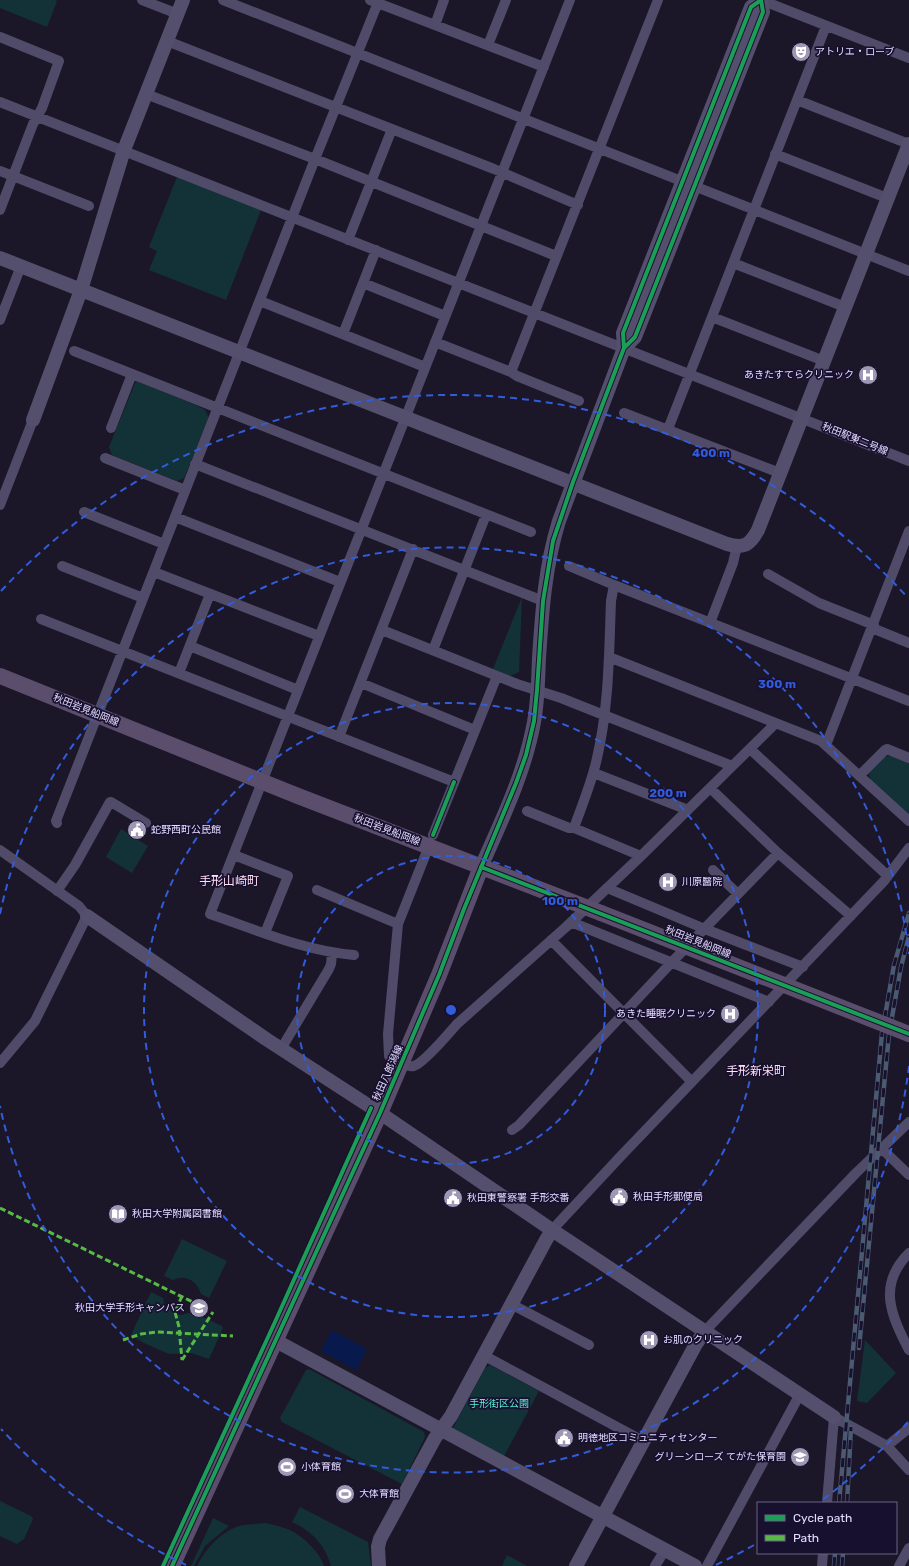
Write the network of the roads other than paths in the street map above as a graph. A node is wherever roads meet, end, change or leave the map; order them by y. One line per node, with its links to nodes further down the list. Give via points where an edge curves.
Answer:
1 (142, 0): 10 (street)
2 (183, 0): 10 (street)
3 (223, 0): 16 (street)
4 (444, 0): 11 (street)
5 (506, 0): 15 (street)
6 (570, 0): 18 (street)
7 (658, 0): 27 (street)
8 (761, 0): 12 (street)
9 (376, 1): 11 (street); 16 (street)
10 (178, 14): 14 (street)
11 (435, 25): 15 (street)
12 (826, 26): 17 (street); 20 (street)
13 (0, 37): 23 (street, via 59,61)
14 (167, 41): 19 (street); 22 (street)
15 (488, 45): 18 (street)
16 (357, 53): 22 (street); 24 (street)
17 (909, 58)
18 (544, 67): 24 (street)
19 (146, 94): 28 (street); 30 (street)
20 (797, 100): 26 (street); 29 (street)
21 (0, 102): 23 (street, 秋田駅東二号線)
22 (336, 107): 25 (street); 30 (street)
23 (38, 117): 28 (street, 秋田駅東二号線); 33 (street)
24 (524, 120): 27 (street); 32 (street)
25 (392, 129): 32 (street); 34 (street)
26 (909, 144): 36 (street)
27 (599, 149): 35 (street); 37 (street)
28 (124, 150): 41 (street, 秋田駅東二号線); 53 (street)
29 (775, 154): 36 (street); 40 (street)
30 (315, 159): 34 (street); 41 (street)
31 (0, 171): 33 (street)
32 (503, 173): 37 (street); 42 (street)
33 (13, 176): 38 (street); 39 (street)
34 (371, 181): 42 (street); 43 (street)
35 (688, 184): 35 (street, via 751,8 761,0 763,12); 40 (street); 62 (street, via 623,333)
36 (888, 198): 45 (street)
37 (578, 205): 46 (street)
38 (89, 206)
39 (0, 210)
40 (753, 210): 45 (street); 48 (street)
41 (292, 217): 43 (street, 秋田駅東二号線); 54 (street)
42 (482, 225): 46 (street); 52 (street)
43 (348, 240): 44 (street, 秋田駅東二号線)
44 (376, 250): 51 (street); 52 (street, 秋田駅東二号線)
45 (866, 254): 50 (street); 55 (street)
46 (556, 256): 56 (street)
47 (0, 258): 49 (street)
48 (733, 263): 55 (street); 58 (street)
49 (21, 266): 53 (street); 59 (street)
50 (909, 271)
51 (363, 283): 57 (street); 60 (street)
52 (458, 283): 56 (street, 秋田駅東二号線); 57 (street)
53 (81, 290): 64 (street); 75 (street)
54 (260, 301): 60 (street); 64 (street)
55 (845, 307): 65 (street)
56 (534, 313): 62 (street, 秋田駅東二号線); 67 (street)
57 (445, 316): 61 (street)
58 (712, 317): 65 (street); 69 (street)
59 (0, 320)
60 (343, 334): 66 (street)
61 (435, 342): 66 (street); 67 (street)
62 (624, 348): 69 (street, 秋田駅東二号線); 83 (street)
63 (74, 351): 68 (street)
64 (240, 352): 71 (street); 73 (street)
65 (824, 361): 74 (street)
66 (425, 367): 73 (street)
67 (511, 372): 70 (street)
68 (132, 374): 71 (street); 76 (street)
69 (689, 374): 74 (street, 秋田駅東二号線); 77 (street)
70 (579, 401)
71 (217, 409): 80 (street); 82 (street)
72 (624, 413): 77 (street)
73 (406, 417): 82 (street); 83 (street)
74 (802, 418): 79 (street, 秋田駅東二号線); 81 (street)
75 (33, 420): 85 (street)
76 (111, 428)
77 (668, 429): 81 (street)
78 (105, 458): 84 (street)
79 (909, 460)
80 (195, 464): 84 (street); 89 (street)
81 (780, 473): 93 (street, via 755,536 744,546)
82 (383, 474): 87 (street); 89 (street)
83 (573, 482): 93 (street); 104 (street, via 553,540)
84 (185, 490): 88 (street)
85 (0, 504)
86 (84, 512): 92 (street)
87 (486, 515): 91 (street); 97 (street)
88 (175, 517): 92 (street); 100 (street)
89 (361, 528): 94 (street); 100 (street)
90 (909, 531): 107 (street)
91 (531, 532)
92 (164, 544): 98 (street)
93 (737, 546): 106 (street)
94 (413, 549): 97 (street); 108 (street)
95 (62, 566): 103 (street)
96 (569, 566): 101 (street)
97 (464, 569): 104 (street); 112 (street)
98 (154, 572): 102 (street); 103 (street)
99 (768, 574): 107 (street, via 819,603)
100 (340, 582): 109 (street)
101 (614, 585): 106 (street); 114 (street)
102 (210, 594): 109 (street); 111 (street)
103 (143, 598): 113 (street)
104 (543, 601): 121 (street)
105 (42, 619): 113 (street)
106 (710, 623): 118 (street)
107 (873, 626): 110 (street); 118 (street)
108 (382, 630): 112 (street); 119 (street)
109 (319, 636): 120 (street)
110 (909, 643)
111 (190, 646): 115 (street); 120 (street)
112 (432, 650): 117 (street)
113 (122, 651): 115 (street); 123 (street)
114 (609, 657): 124 (street); 126 (street)
115 (179, 673): 125 (street)
116 (0, 676): 123 (main road, 秋田岩見船岡線)
117 (496, 676): 121 (street); 127 (street)
118 (852, 678): 122 (street); 129 (street)
119 (361, 683): 127 (street); 128 (street)
120 (298, 690): 125 (street)
121 (537, 690): 124 (street); 150 (street, via 534,721 526,755)
122 (909, 701)
123 (98, 715): 135 (main road, 秋田岩見船岡線); 142 (street)
124 (605, 715): 132 (street); 133 (street)
125 (288, 716): 128 (street); 135 (street)
126 (776, 723): 129 (street); 130 (street)
127 (475, 730): 136 (street)
128 (339, 737): 136 (street)
129 (826, 745): 134 (street)
130 (750, 749): 132 (street); 152 (street)
131 (909, 758): 134 (street, via 887,749)
132 (732, 766): 137 (street)
133 (594, 773): 138 (street); 143 (street)
134 (859, 776): 140 (street)
135 (263, 781): 144 (main road, 秋田岩見船岡線); 148 (street)
136 (454, 782): 144 (street)
137 (710, 788): 138 (street); 147 (street)
138 (688, 810): 149 (street)
139 (527, 811): 143 (street)
140 (909, 821)
141 (146, 823): 155 (street, via 110,802 75,865)
142 (57, 824)
143 (574, 828): 149 (street)
144 (431, 840): 150 (main road, 秋田岩見船岡線); 161 (street)
145 (909, 848): 152 (street)
146 (0, 850): 155 (street)
147 (778, 853): 156 (street); 159 (street)
148 (234, 854): 163 (street, via 288,876); 163 (street, via 210,914)
149 (641, 856): 153 (street)
150 (481, 867): 157 (main road, 秋田岩見船岡線); 174 (main road, 秋田八郎潟線)
151 (713, 870): 156 (street)
152 (888, 876): 159 (street)
153 (607, 888): 157 (street); 162 (street)
154 (316, 890): 161 (street)
155 (57, 891): 158 (street, via 79,906)
156 (738, 894): 162 (street)
157 (594, 910): 160 (street); 171 (main road, 秋田岩見船岡線, bridge)
158 (87, 916): 172 (street); 173 (street, via 35,1021)
159 (851, 916): 168 (street)
160 (571, 922): 164 (street); 167 (street)
161 (398, 924): 174 (street, via 388,1034 389,1056)
162 (705, 929): 167 (street); 168 (street)
163 (265, 933): 165 (street)
164 (551, 940): 170 (street); 174 (street, via 457,1024 419,1063)
165 (332, 954): 166 (street); 172 (street, via 329,969)
166 (354, 955)
167 (671, 963): 169 (street); 170 (street)
168 (803, 967): 169 (street)
169 (769, 1002): 175 (street)
170 (623, 1014): 175 (street); 178 (street)
171 (909, 1034)
172 (281, 1049): 176 (street)
173 (0, 1064)
174 (400, 1066): 176 (main road, 秋田八郎潟線)
175 (692, 1082): 181 (street)
176 (380, 1113): 181 (street); 185 (main road, 秋田八郎潟線)
177 (909, 1122): 179 (street)
178 (512, 1130)
179 (882, 1149): 180 (street); 184 (street, via 856,1173)
180 (909, 1175)
181 (552, 1230): 183 (street); 184 (street)
182 (909, 1253): 187 (street, via 890,1284 889,1296 893,1316)
183 (511, 1304): 186 (street); 188 (street)
184 (706, 1331): 189 (street); 193 (street, via 696,1344)
185 (276, 1341): 192 (street); 201 (main road, 秋田八郎潟線)
186 (589, 1345)
187 (909, 1350)
188 (483, 1356): 192 (street); 193 (street)
189 (800, 1394): 190 (street); 206 (street)
190 (834, 1417): 194 (street); 196 (street)
191 (909, 1428): 194 (street)
192 (441, 1431): 197 (street); 202 (street, via 380,1539)
193 (643, 1441): 197 (street)
194 (887, 1446): 195 (street)
195 (909, 1470)
196 (827, 1502)
197 (603, 1516): 199 (street); 203 (street)
198 (909, 1548): 208 (street)
199 (664, 1550): 204 (street); 205 (street)
200 (823, 1554): 207 (street)
201 (172, 1566)
202 (380, 1566)
203 (576, 1566)
204 (655, 1566)
205 (695, 1566)
206 (707, 1566)
207 (822, 1566)
208 (899, 1566)

